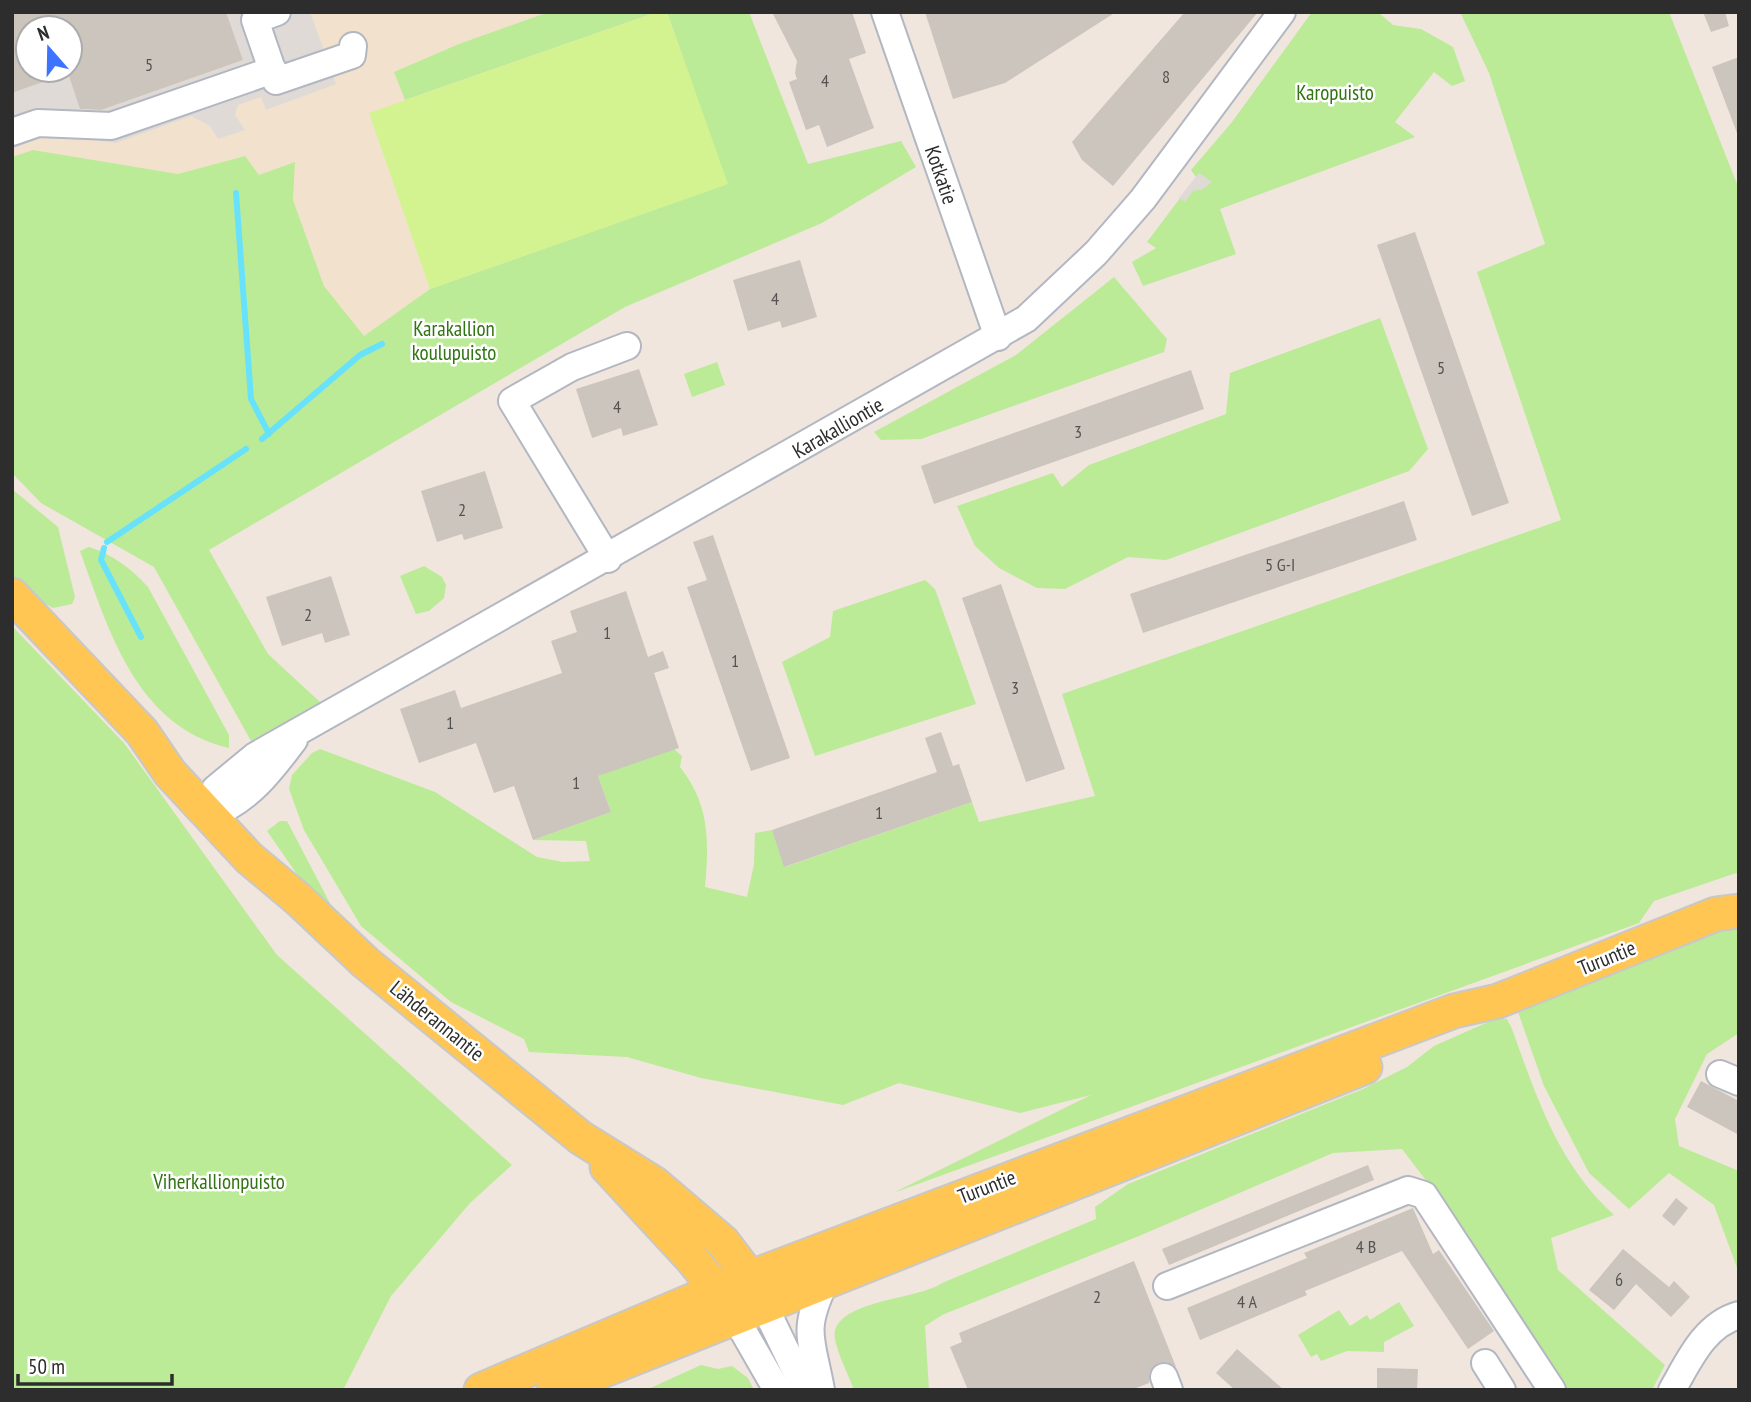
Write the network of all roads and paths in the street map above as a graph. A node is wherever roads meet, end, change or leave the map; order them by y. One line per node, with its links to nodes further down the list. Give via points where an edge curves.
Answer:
1 (277, 12): 5 (street, via 255,20)
2 (1282, 12): 7 (street, Karakalliontie, via 1179,155 1111,237 1026,319)
3 (886, 13): 7 (street, Kotkatie)
4 (353, 46): 5 (street, via 352,55 276,81)
5 (273, 70): 6 (street, via 111,126 38,123)
6 (12, 132)
7 (998, 337): 9 (street, Karakalliontie)
8 (627, 346): 9 (street, via 572,368 512,401)
9 (608, 559): 11 (street, Karakalliontie, via 255,756)
10 (12, 595): 11 (main road, Lähderannantie, via 142,732 179,754)
11 (219, 803): 16 (main road, Lähderannantie, via 266,845 298,899 366,963 581,1138 655,1185)
12 (1731, 908): 13 (main road, Turuntie)
13 (1498, 1001): 14 (main road, Turuntie, via 1461,1028); 16 (main road, Turuntie, via 1454,1011 1149,1125)
14 (825, 1282): 16 (main road, Turuntie); 23 (street, via 812,1309 809,1342)
15 (1167, 1286): 25 (street, via 1396,1194 1417,1190)
16 (740, 1288): 19 (main road, Turuntie); 20 (main road, Turuntie); 21 (street); 22 (street)
17 (1739, 1315): 26 (street, via 1709,1331)
18 (1485, 1363): 24 (street)
19 (481, 1390)
20 (554, 1390)
21 (777, 1390)
22 (805, 1390)
23 (821, 1390)
24 (1502, 1390)
25 (1552, 1390)
26 (1672, 1390)

